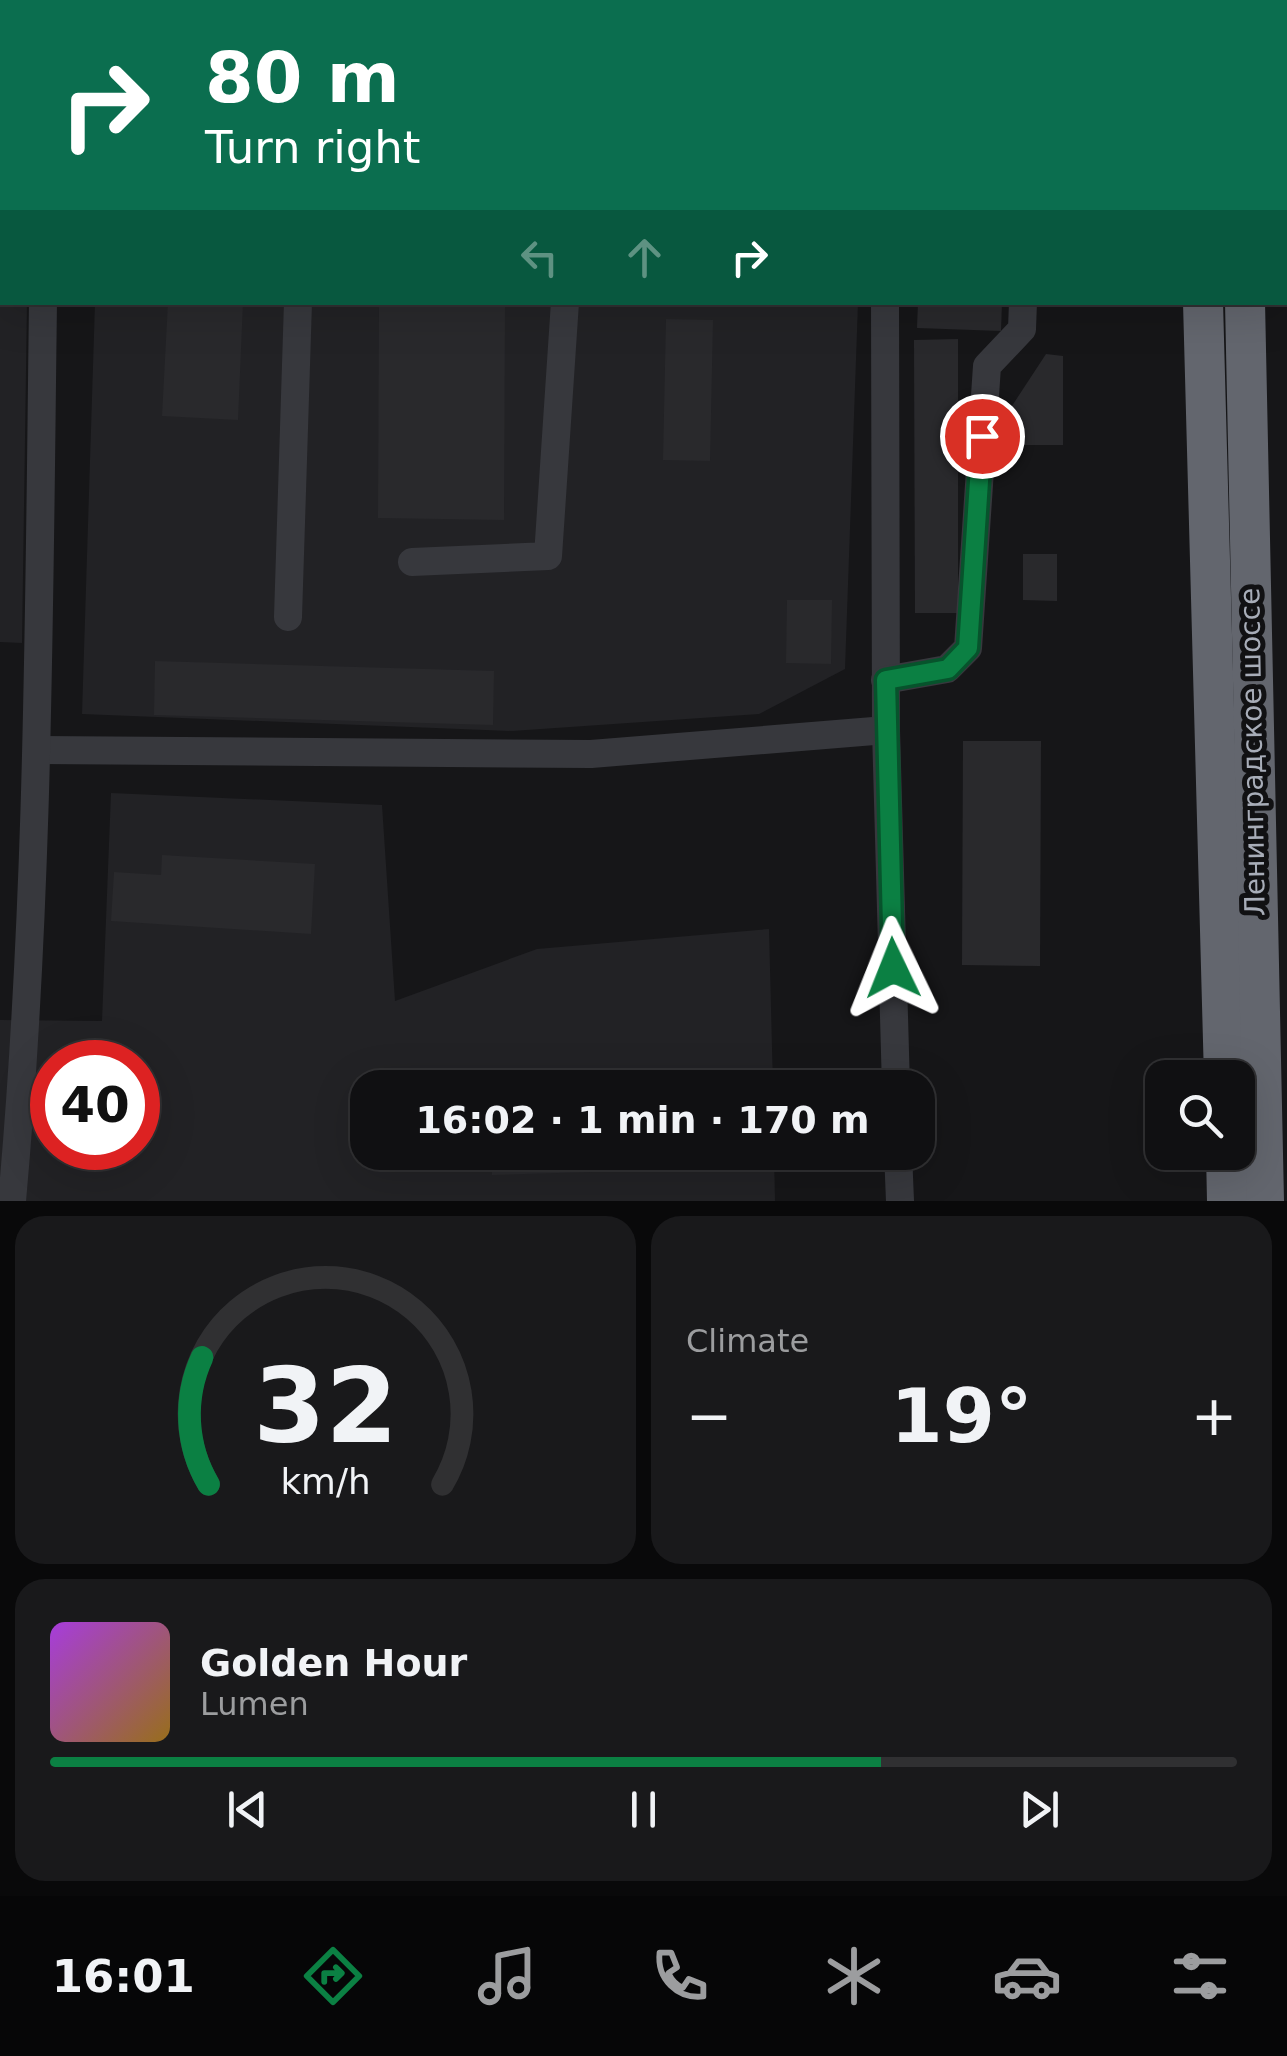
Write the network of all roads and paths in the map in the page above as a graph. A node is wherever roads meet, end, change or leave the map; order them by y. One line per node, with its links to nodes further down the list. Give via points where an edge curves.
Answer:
1 (42, 305): 12 (street)
2 (298, 305): 9 (street)
3 (565, 305): 8 (street, via 548,556)
4 (885, 305): 10 (street)
5 (1023, 305): 10 (street, via 1022,329 987,366 968,648 948,669)
6 (1202, 305): 13 (highway, Ленинградское шоссе)
7 (1245, 305): 20 (highway, Ленинградское шоссе)
8 (412, 562)
9 (288, 617)
10 (886, 680): 11 (street)
11 (886, 730): 12 (street, via 591,754); 14 (street)
12 (38, 750): 17 (street, via 28,1020)
13 (1223, 1060)
14 (895, 1070)
15 (899, 1170): 18 (street)
16 (1226, 1170): 19 (highway)
17 (12, 1201)
18 (900, 1201)
19 (1227, 1201)
20 (1264, 1201)

